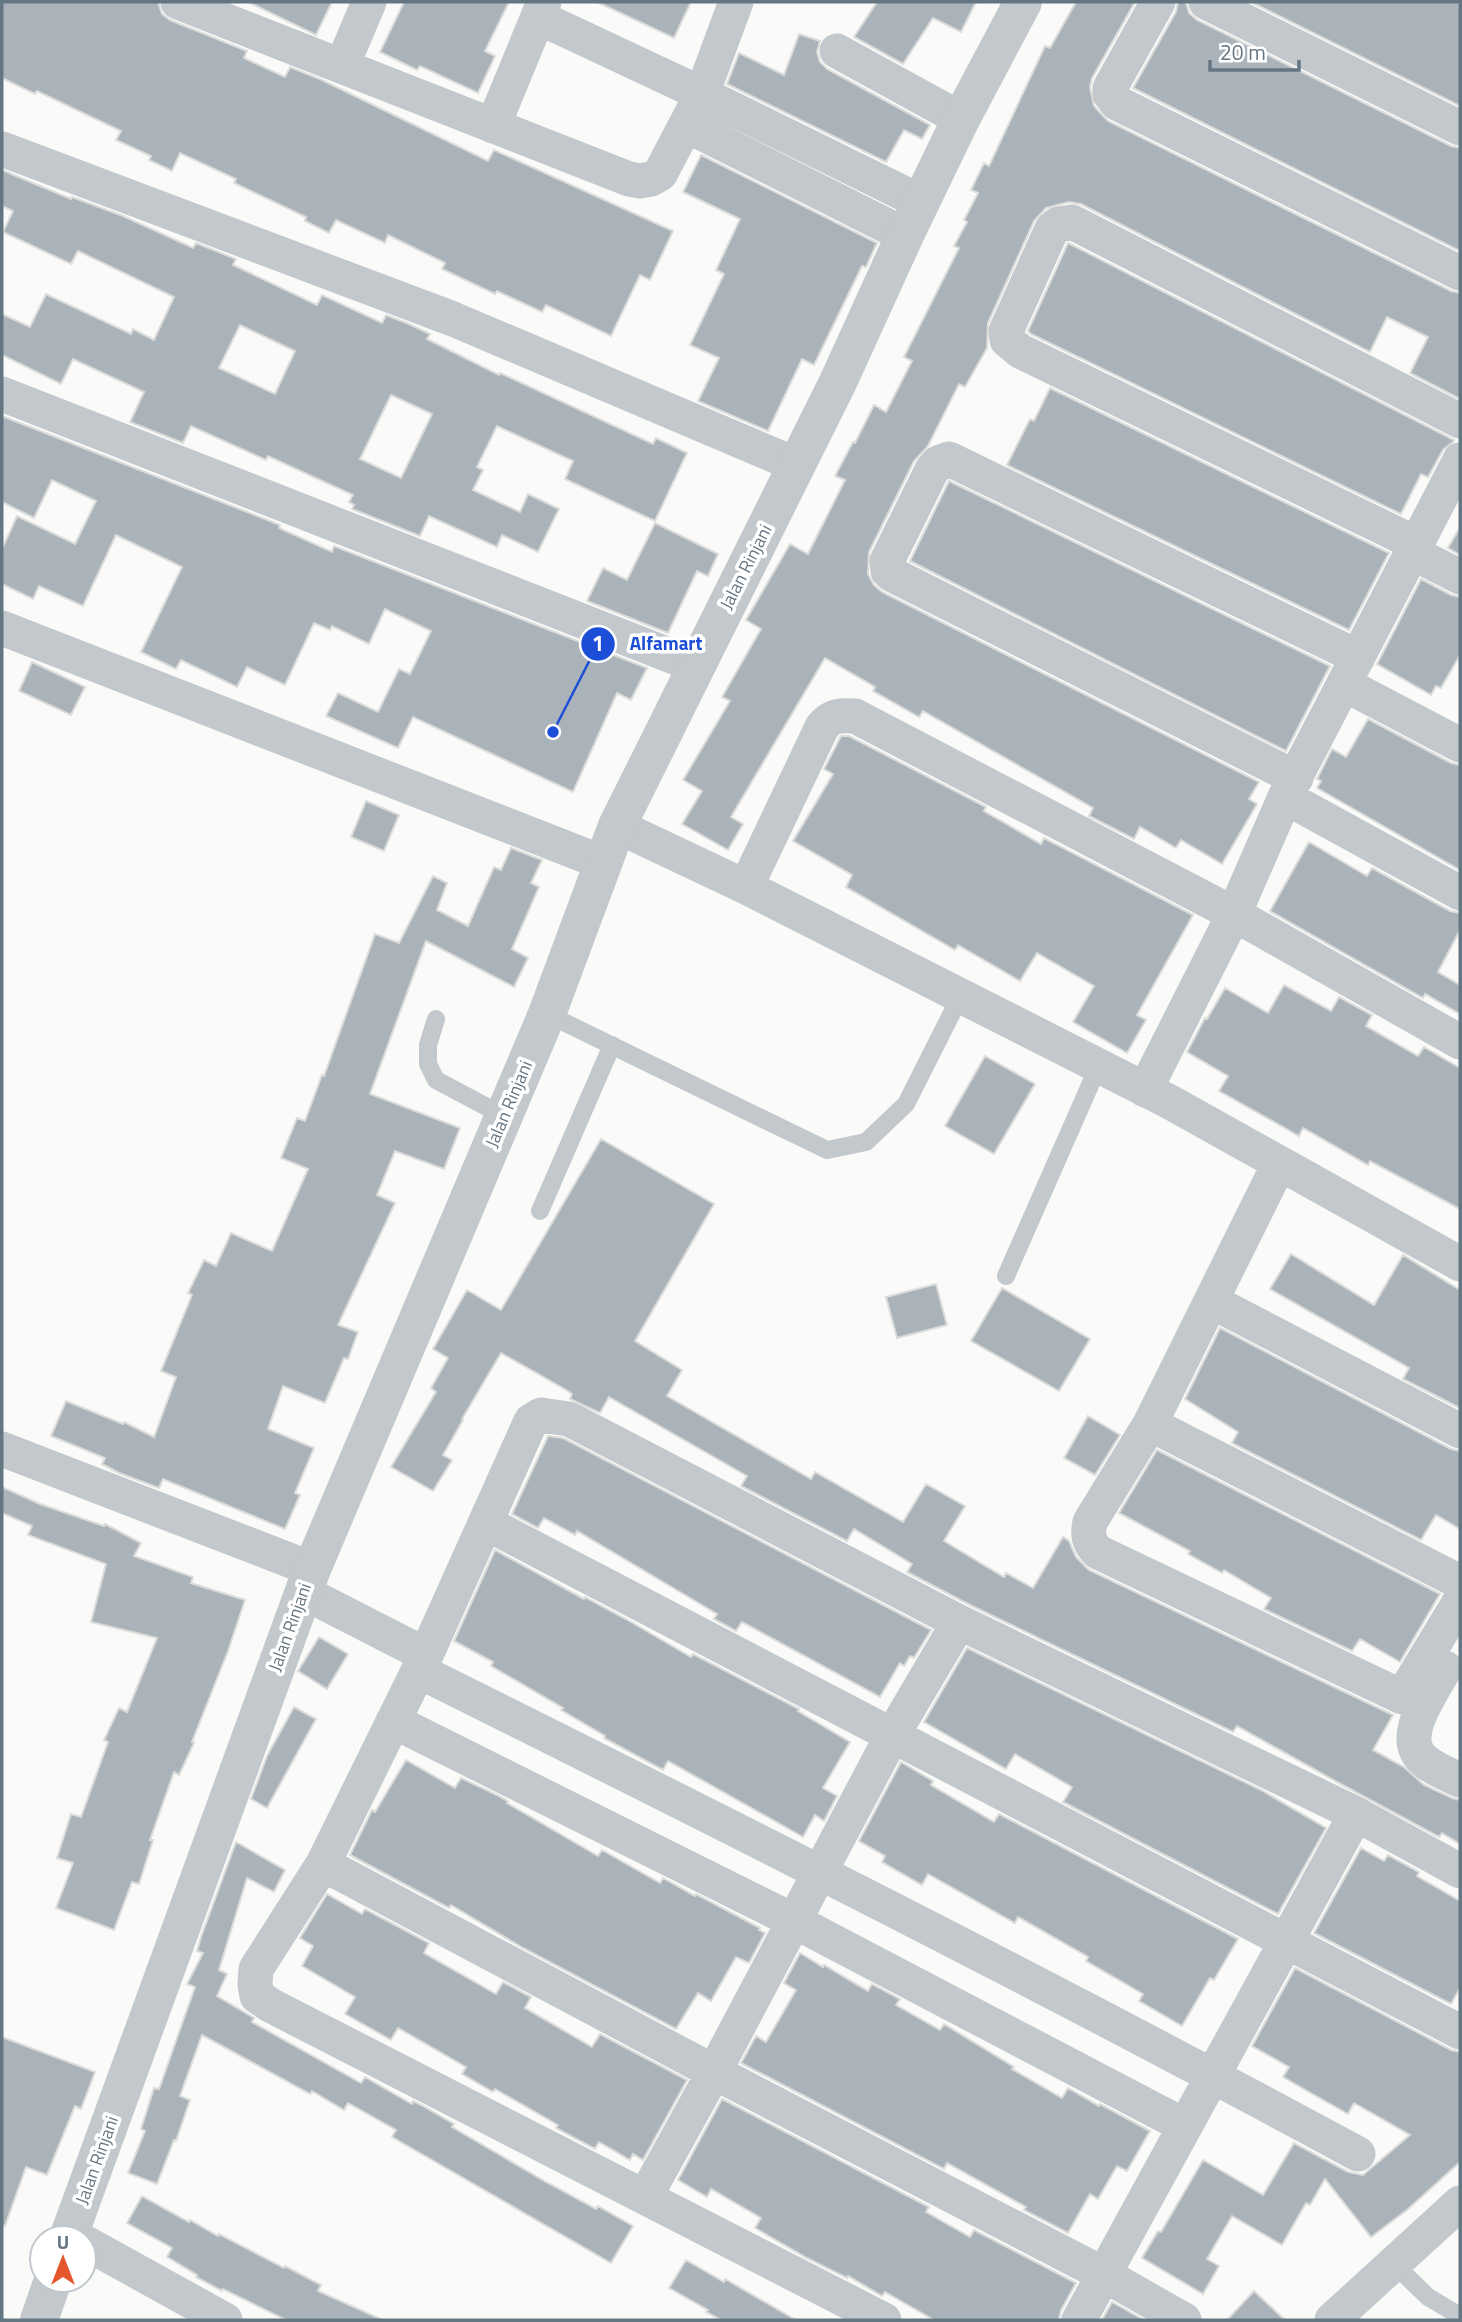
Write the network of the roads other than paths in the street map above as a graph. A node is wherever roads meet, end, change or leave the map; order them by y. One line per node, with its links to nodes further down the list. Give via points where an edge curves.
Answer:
1 (369, 2): 9 (street)
2 (736, 2): 10 (street)
3 (1023, 2): 11 (street, Jalan Rinjani)
4 (1158, 2): 17 (street, via 1110,88 1117,103)
5 (1206, 2): 14 (street)
6 (191, 4): 9 (street)
7 (541, 9): 10 (street); 13 (street)
8 (837, 51): 11 (street)
9 (342, 66): 13 (street)
10 (702, 94): 12 (street); 16 (street)
11 (961, 119): 16 (street, Jalan Rinjani)
12 (686, 125): 13 (street, via 660,174 640,181); 16 (street)
13 (493, 126)
14 (1460, 128)
15 (2, 149): 21 (street, via 453,319)
16 (913, 218): 21 (street, Jalan Rinjani)
17 (1460, 273)
18 (2, 394): 25 (street)
19 (1460, 421): 22 (street, via 1072,222 1052,229 1006,331 1007,340 1020,351)
20 (1460, 460): 22 (street)
21 (797, 465): 25 (street, Jalan Rinjani)
22 (1415, 549): 23 (street); 26 (street)
23 (1460, 577)
24 (2, 628): 30 (street)
25 (697, 666): 29 (street, Jalan Rinjani)
26 (1351, 670): 27 (street); 28 (street); 28 (street, via 949,459 932,470 887,561 891,574)
27 (1460, 745)
28 (1290, 787): 32 (street); 33 (street)
29 (617, 826): 30 (street, Jalan Rinjani); 31 (street)
30 (604, 863): 35 (street, Jalan Rinjani)
31 (746, 887): 33 (street, via 822,727 839,715 855,716); 34 (street)
32 (1460, 893)
33 (1234, 914): 37 (street); 40 (street)
34 (960, 997): 38 (lane, via 906,1104 866,1142 827,1150); 39 (street)
35 (547, 1014): 38 (lane); 41 (street, Jalan Rinjani)
36 (436, 1018): 41 (lane, via 428,1064 436,1080)
37 (1460, 1042)
38 (612, 1045): 43 (lane)
39 (1098, 1067): 40 (street); 45 (lane)
40 (1145, 1090): 42 (street)
41 (504, 1116): 51 (street, Jalan Rinjani)
42 (1279, 1164): 44 (street); 46 (street)
43 (540, 1211)
44 (1460, 1264)
45 (1006, 1276)
46 (1211, 1301): 47 (street); 48 (street)
47 (1150, 1424): 52 (street); 53 (street, via 1090,1522 1088,1537 1098,1552 1402,1698)
48 (1460, 1431)
49 (2, 1449): 51 (street)
50 (486, 1523): 54 (street, via 531,1421 541,1415 569,1419); 56 (street); 58 (street)
51 (307, 1581): 56 (street); 73 (street, Jalan Rinjani)
52 (1460, 1582)
53 (1460, 1601)
54 (960, 1622): 58 (street); 60 (street)
55 (1460, 1641): 59 (street, via 1415,1725 1413,1745 1424,1761)
56 (423, 1663): 57 (street); 62 (street)
57 (393, 1721): 61 (street); 64 (street)
58 (893, 1734): 62 (street); 65 (street)
59 (1460, 1780)
60 (1356, 1814): 63 (street); 65 (street)
61 (323, 1864): 67 (street); 71 (street, via 256,1969 257,1996)
62 (820, 1871): 64 (street); 68 (street)
63 (1460, 1871)
64 (794, 1922): 67 (street); 69 (street)
65 (1286, 1941): 66 (street); 68 (street)
66 (1460, 2032)
67 (714, 2072): 71 (street); 76 (street)
68 (1213, 2075): 69 (street); 70 (street)
69 (1185, 2126): 76 (street)
70 (1358, 2154)
71 (645, 2197): 81 (street)
72 (1460, 2203): 75 (street)
73 (80, 2224)
74 (98, 2251): 80 (street)
75 (1394, 2264): 78 (lane, via 1428,2297); 84 (street)
76 (1103, 2274): 82 (street); 83 (street)
77 (48, 2294): 79 (street)
78 (1460, 2316)
79 (38, 2320)
80 (225, 2320)
81 (884, 2320)
82 (1079, 2320)
83 (1184, 2320)
84 (1332, 2320)

